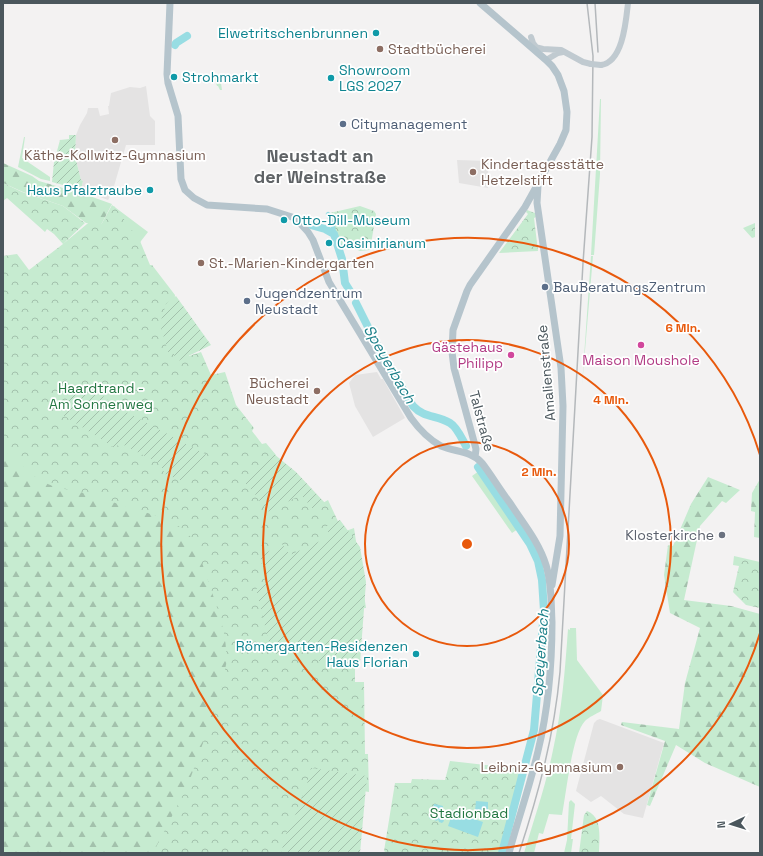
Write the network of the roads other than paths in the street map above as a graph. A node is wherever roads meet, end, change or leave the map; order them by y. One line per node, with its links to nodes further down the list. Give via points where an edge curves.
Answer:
1 (170, 3): 16 (main road, via 168,83 177,110 182,184 188,194 207,205 267,209 297,220 313,240 329,282 411,418 425,435 441,446)
2 (480, 3): 5 (main road, Talstraße)
3 (628, 3): 8 (street, bridge, via 624,32 617,53 609,62 601,65 591,64)
4 (531, 37): 6 (street)
5 (530, 46): 6 (street); 9 (main road, Talstraße)
6 (537, 48): 7 (street)
7 (550, 50): 8 (street); 9 (street)
8 (567, 52): 9 (street, via 558,53)
9 (546, 60): 10 (main road, Talstraße, via 561,79 567,117 565,135)
10 (539, 184): 11 (main road, Talstraße); 12 (main road, Amalienstraße)
11 (530, 198): 12 (main road); 13 (main road, Talstraße)
12 (537, 203): 14 (main road, Amalienstraße)
13 (525, 207): 14 (main road, via 533,206); 15 (main road, Talstraße, via 470,285 454,330 454,368)
14 (538, 211): 18 (main road, Amalienstraße, via 562,381 562,515)
15 (474, 440): 16 (main road, via 473,448); 17 (main road, Talstraße, via 477,451)
16 (468, 453): 17 (main road)
17 (475, 457): 19 (main road, Talstraße, via 525,525)
18 (557, 560): 19 (main road); 20 (main road, Amalienstraße)
19 (546, 566): 20 (main road, Talstraße)
20 (551, 593): 21 (main road, Talstraße, via 552,634 543,724 538,752)
21 (509, 853)

